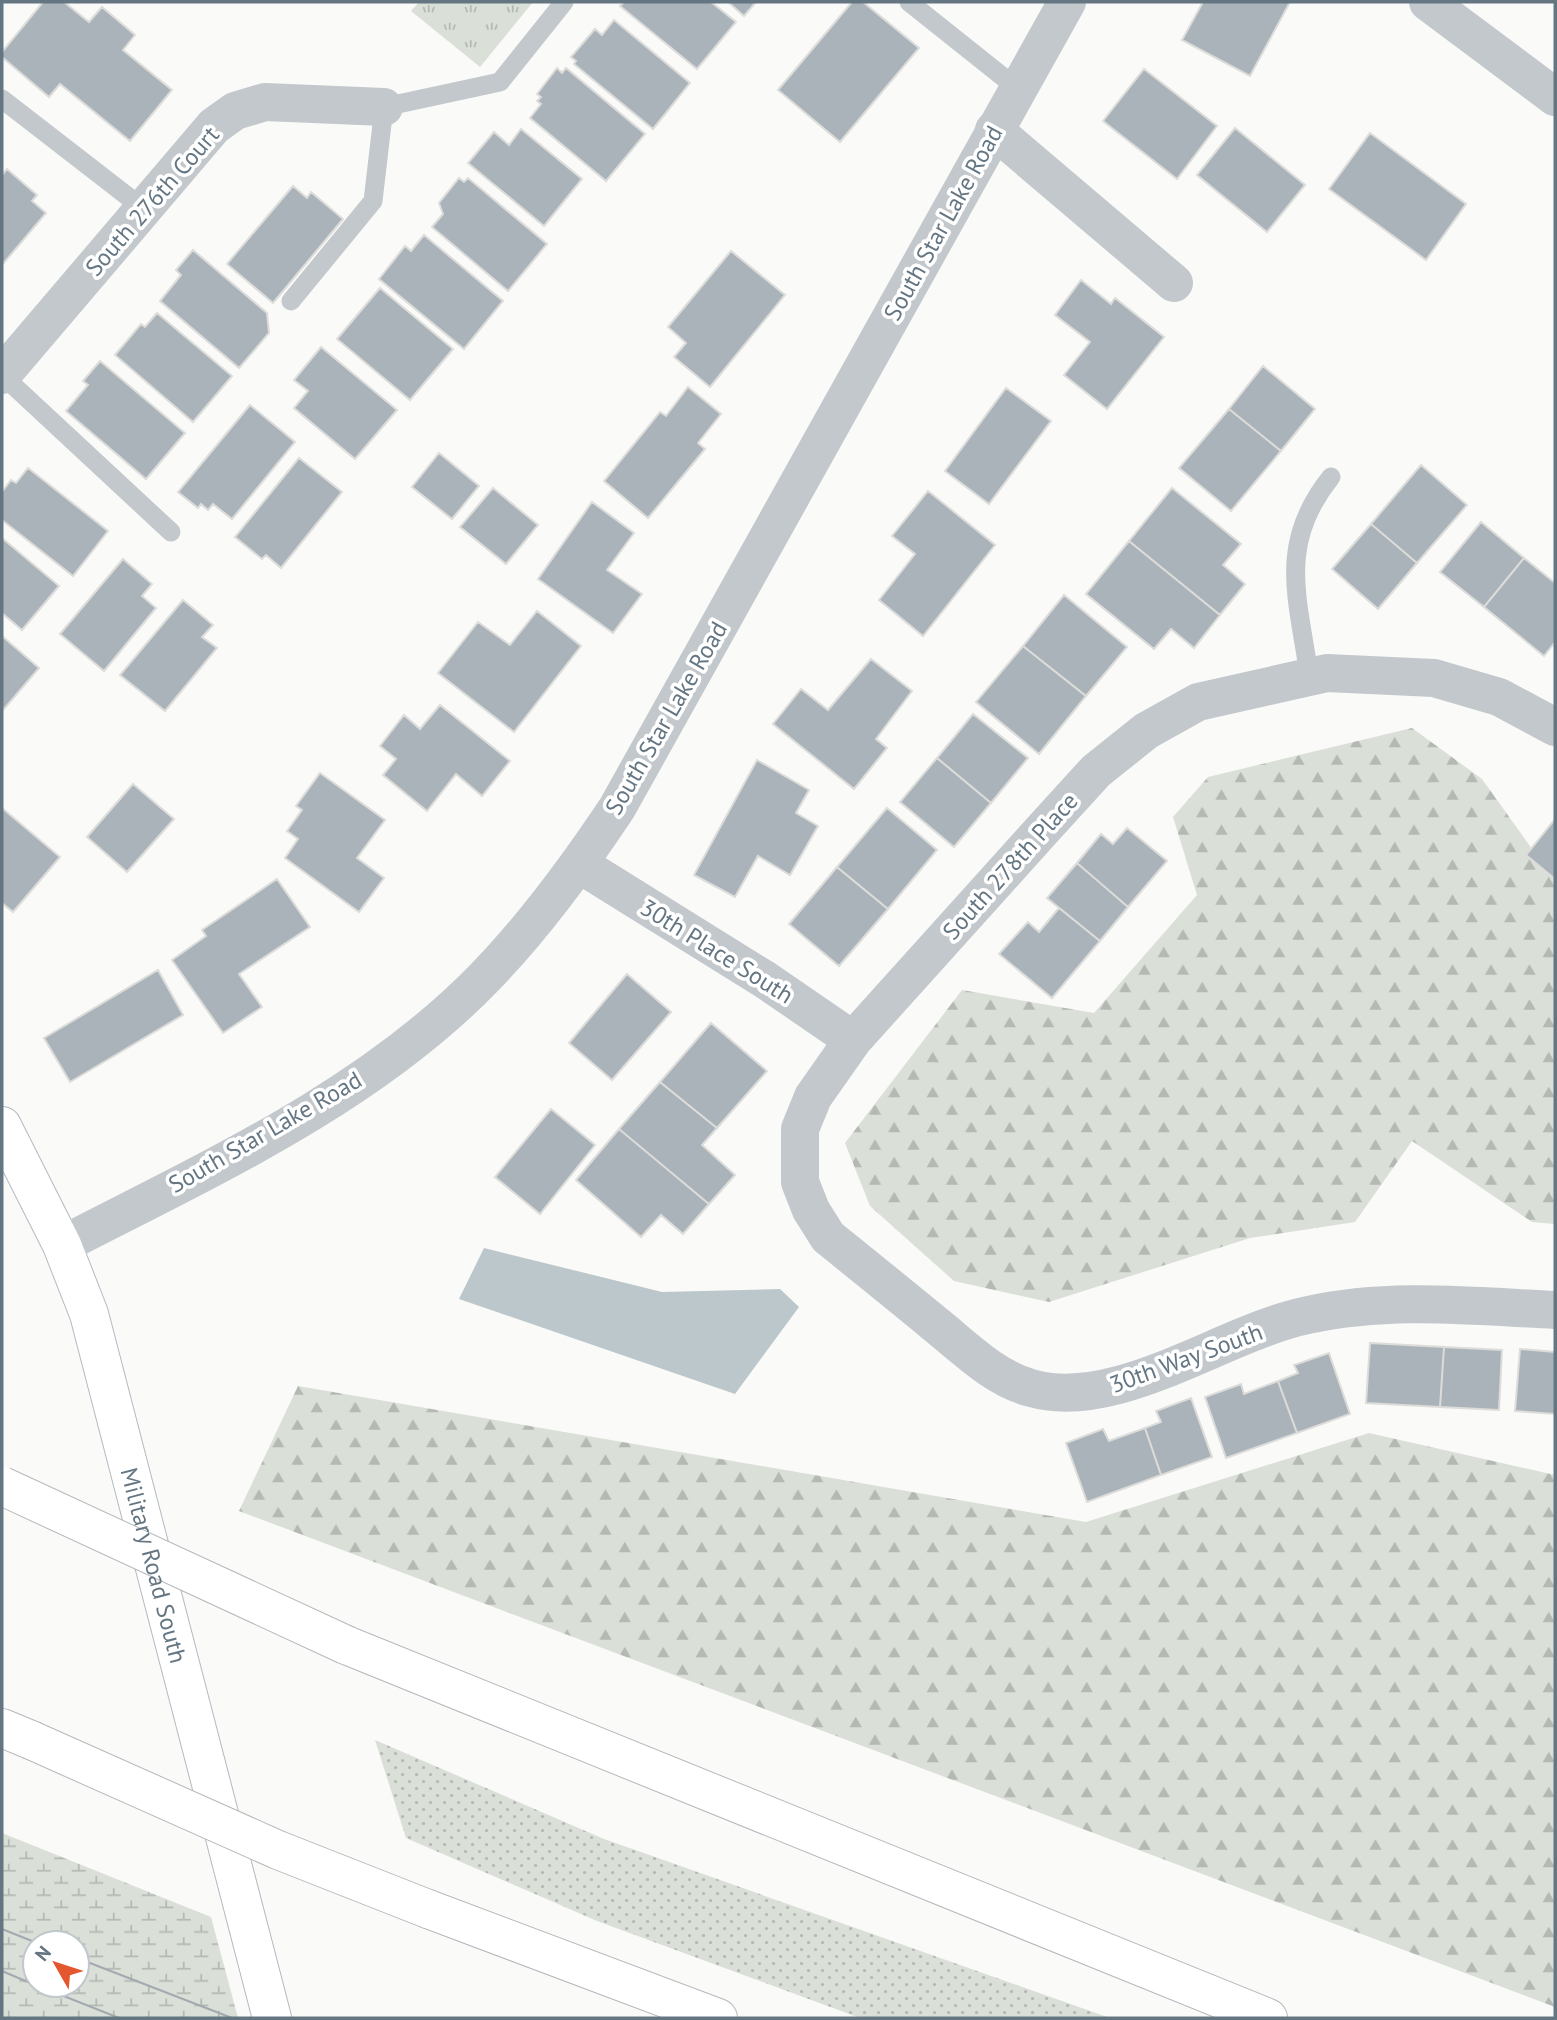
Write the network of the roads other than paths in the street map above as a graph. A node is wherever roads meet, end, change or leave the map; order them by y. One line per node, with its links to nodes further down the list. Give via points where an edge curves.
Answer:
1 (564, 2): 8 (lane, via 500,82)
2 (909, 2): 5 (lane)
3 (1067, 2): 5 (street, South Star Lake Road)
4 (1428, 2): 6 (street)
5 (1017, 88): 9 (street, South Star Lake Road)
6 (1555, 97)
7 (2, 99): 10 (lane)
8 (384, 107): 10 (street, South 276th Court, via 265,102 235,111 214,126); 12 (lane, via 373,201)
9 (994, 131): 11 (street); 18 (street, South Star Lake Road, via 617,808)
10 (144, 209): 13 (street, South 276th Court)
11 (1174, 283)
12 (291, 302)
13 (2, 375): 15 (lane)
14 (1331, 477): 16 (lane, via 1305,514 1295,560)
15 (171, 531)
16 (1310, 675): 17 (street, South 278th Place, via 1434,678 1499,697); 19 (street, South 278th Place, via 1198,702 1146,731 1106,763)
17 (1555, 727)
18 (579, 864): 19 (street, 30th Place South); 22 (street, South Star Lake Road, via 481,980 425,1031 342,1091 266,1137)
19 (853, 1040): 21 (street, South 278th Place, via 813,1097 800,1129)
20 (2, 1126): 22 (main road, Military Road South)
21 (799, 1157): 23 (street, 30th Way South, via 800,1182 828,1237 994,1372 1030,1388 1063,1394 1105,1389 1305,1315 1362,1306 1440,1304)
22 (62, 1245): 26 (main road, Military Road South, via 89,1314)
23 (1555, 1310)
24 (2, 1486): 28 (main road, bridge, via 346,1645)
25 (16, 1734): 27 (main road, bridge, via 278,1850)
26 (272, 2018)
27 (718, 2018)
28 (1268, 2018)

